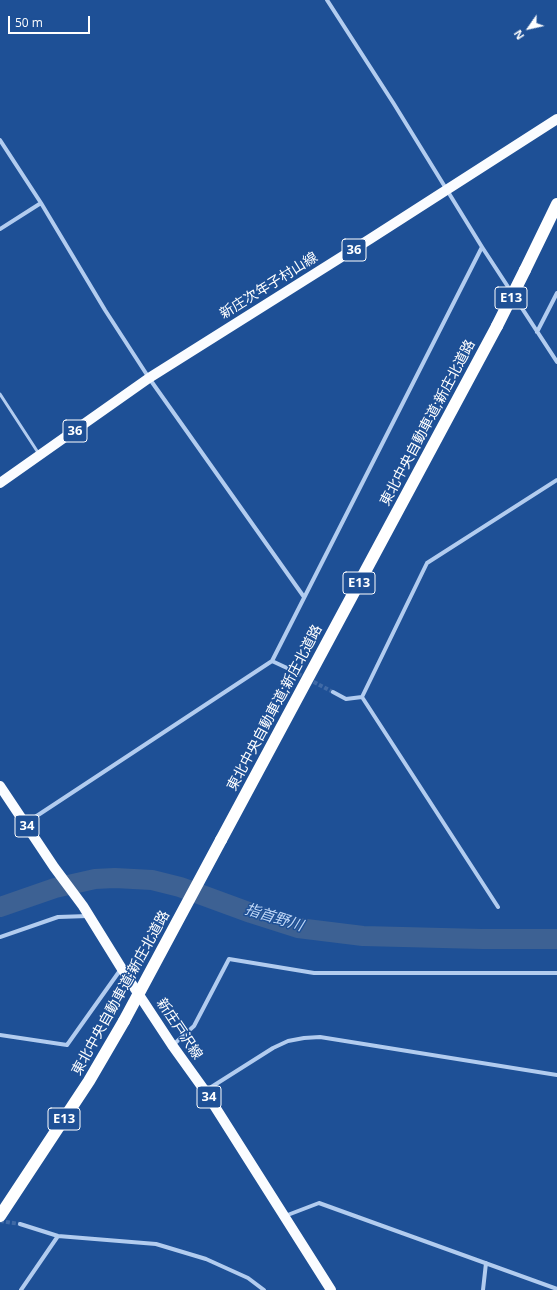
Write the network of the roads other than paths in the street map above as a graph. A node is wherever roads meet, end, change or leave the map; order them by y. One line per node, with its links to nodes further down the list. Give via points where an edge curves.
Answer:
1 (327, 0): 4 (street)
2 (557, 120): 4 (main road, 新庄次年子村山線 / 36)
3 (0, 140): 5 (street)
4 (446, 190): 8 (street); 12 (main road, 新庄次年子村山線 / 36)
5 (41, 203): 7 (street); 12 (street)
6 (557, 204): 33 (highway, 東北中央自動車道;新庄北道路 / E13, bridge, via 497,326 124,1021 89,1081)
7 (0, 229)
8 (482, 247): 10 (street); 17 (street)
9 (557, 293): 10 (street)
10 (537, 332): 11 (street)
11 (557, 362)
12 (149, 378): 14 (main road, 新庄次年子村山線 / 36); 17 (street)
13 (0, 394): 14 (lane)
14 (40, 455): 16 (main road, 新庄次年子村山線 / 36)
15 (557, 480): 21 (street, via 427,564)
16 (0, 483)
17 (304, 597): 18 (street)
18 (272, 660): 19 (street); 23 (street)
19 (287, 668)
20 (333, 692): 21 (street, via 346,699)
21 (362, 697): 24 (street)
22 (2, 792): 23 (main road, 新庄戸沢線 / 34)
23 (25, 824): 25 (main road, 新庄戸沢線 / 34)
24 (498, 907)
25 (88, 916): 26 (street, via 58,918); 27 (main road, 新庄戸沢線 / 34)
26 (0, 937)
27 (122, 969): 29 (street, via 67,1045); 30 (main road, 新庄戸沢線 / 34)
28 (557, 973): 30 (street, via 314,974 228,959 194,1026)
29 (0, 1035)
30 (172, 1045): 32 (main road, 新庄戸沢線 / 34)
31 (557, 1075): 32 (street, via 320,1037 288,1041 273,1048)
32 (205, 1091): 34 (main road, 新庄戸沢線 / 34)
33 (0, 1216)
34 (284, 1216): 37 (street, via 319,1203); 41 (main road, 新庄戸沢線 / 34)
35 (20, 1224): 36 (street)
36 (58, 1236): 39 (street); 40 (street, via 156,1244 206,1259 248,1278)
37 (486, 1263): 38 (street); 42 (street)
38 (557, 1289)
39 (21, 1290)
40 (264, 1290)
41 (330, 1290)
42 (483, 1290)

